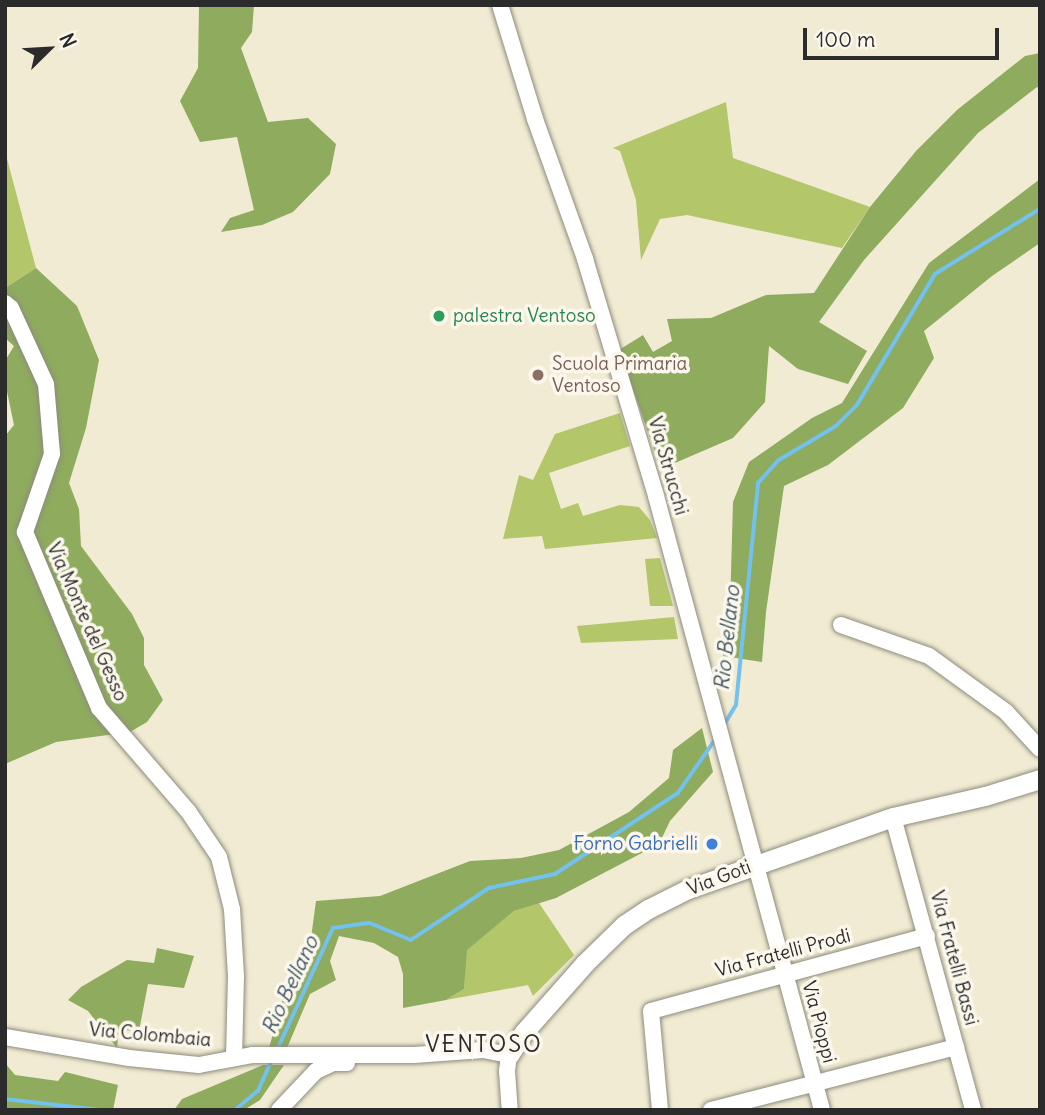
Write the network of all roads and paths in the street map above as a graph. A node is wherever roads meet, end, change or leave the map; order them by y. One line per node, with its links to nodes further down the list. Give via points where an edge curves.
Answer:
1 (500, 5): 7 (street, Via Strucchi, via 531,110 593,283)
2 (5, 303): 14 (street, Via Monte del Gesso, via 46,384 52,454 25,532 99,708 188,811 219,857 232,909)
3 (841, 625): 4 (street, via 929,656 1006,712)
4 (1040, 750)
5 (1040, 779): 6 (street, Via Goti)
6 (893, 817): 7 (street, Via Goti); 8 (street, Via Fratelli Bassi)
7 (755, 864): 9 (street, Via Pioppi); 13 (street, Via Goti, via 688,889 630,920 585,963)
8 (927, 936): 9 (street, Via Fratelli Prodi); 11 (street, Via Fratelli Bassi)
9 (785, 974): 15 (street, Via Pioppi); 18 (street, Via Fratelli Prodi, via 650,1011)
10 (5, 1037): 14 (street, Via Colombaia, via 199,1065)
11 (956, 1047): 15 (street); 21 (street, Via Fratelli Bassi)
12 (375, 1054): 13 (street, Via Colombaia, via 483,1050); 14 (street, Via Colombaia); 16 (street, Via Colombaia, via 316,1071)
13 (509, 1055): 17 (street)
14 (234, 1057)
15 (814, 1083): 19 (street); 20 (street, Via Pioppi)
16 (279, 1110)
17 (510, 1110)
18 (660, 1110)
19 (710, 1110)
20 (822, 1110)
21 (973, 1110)

